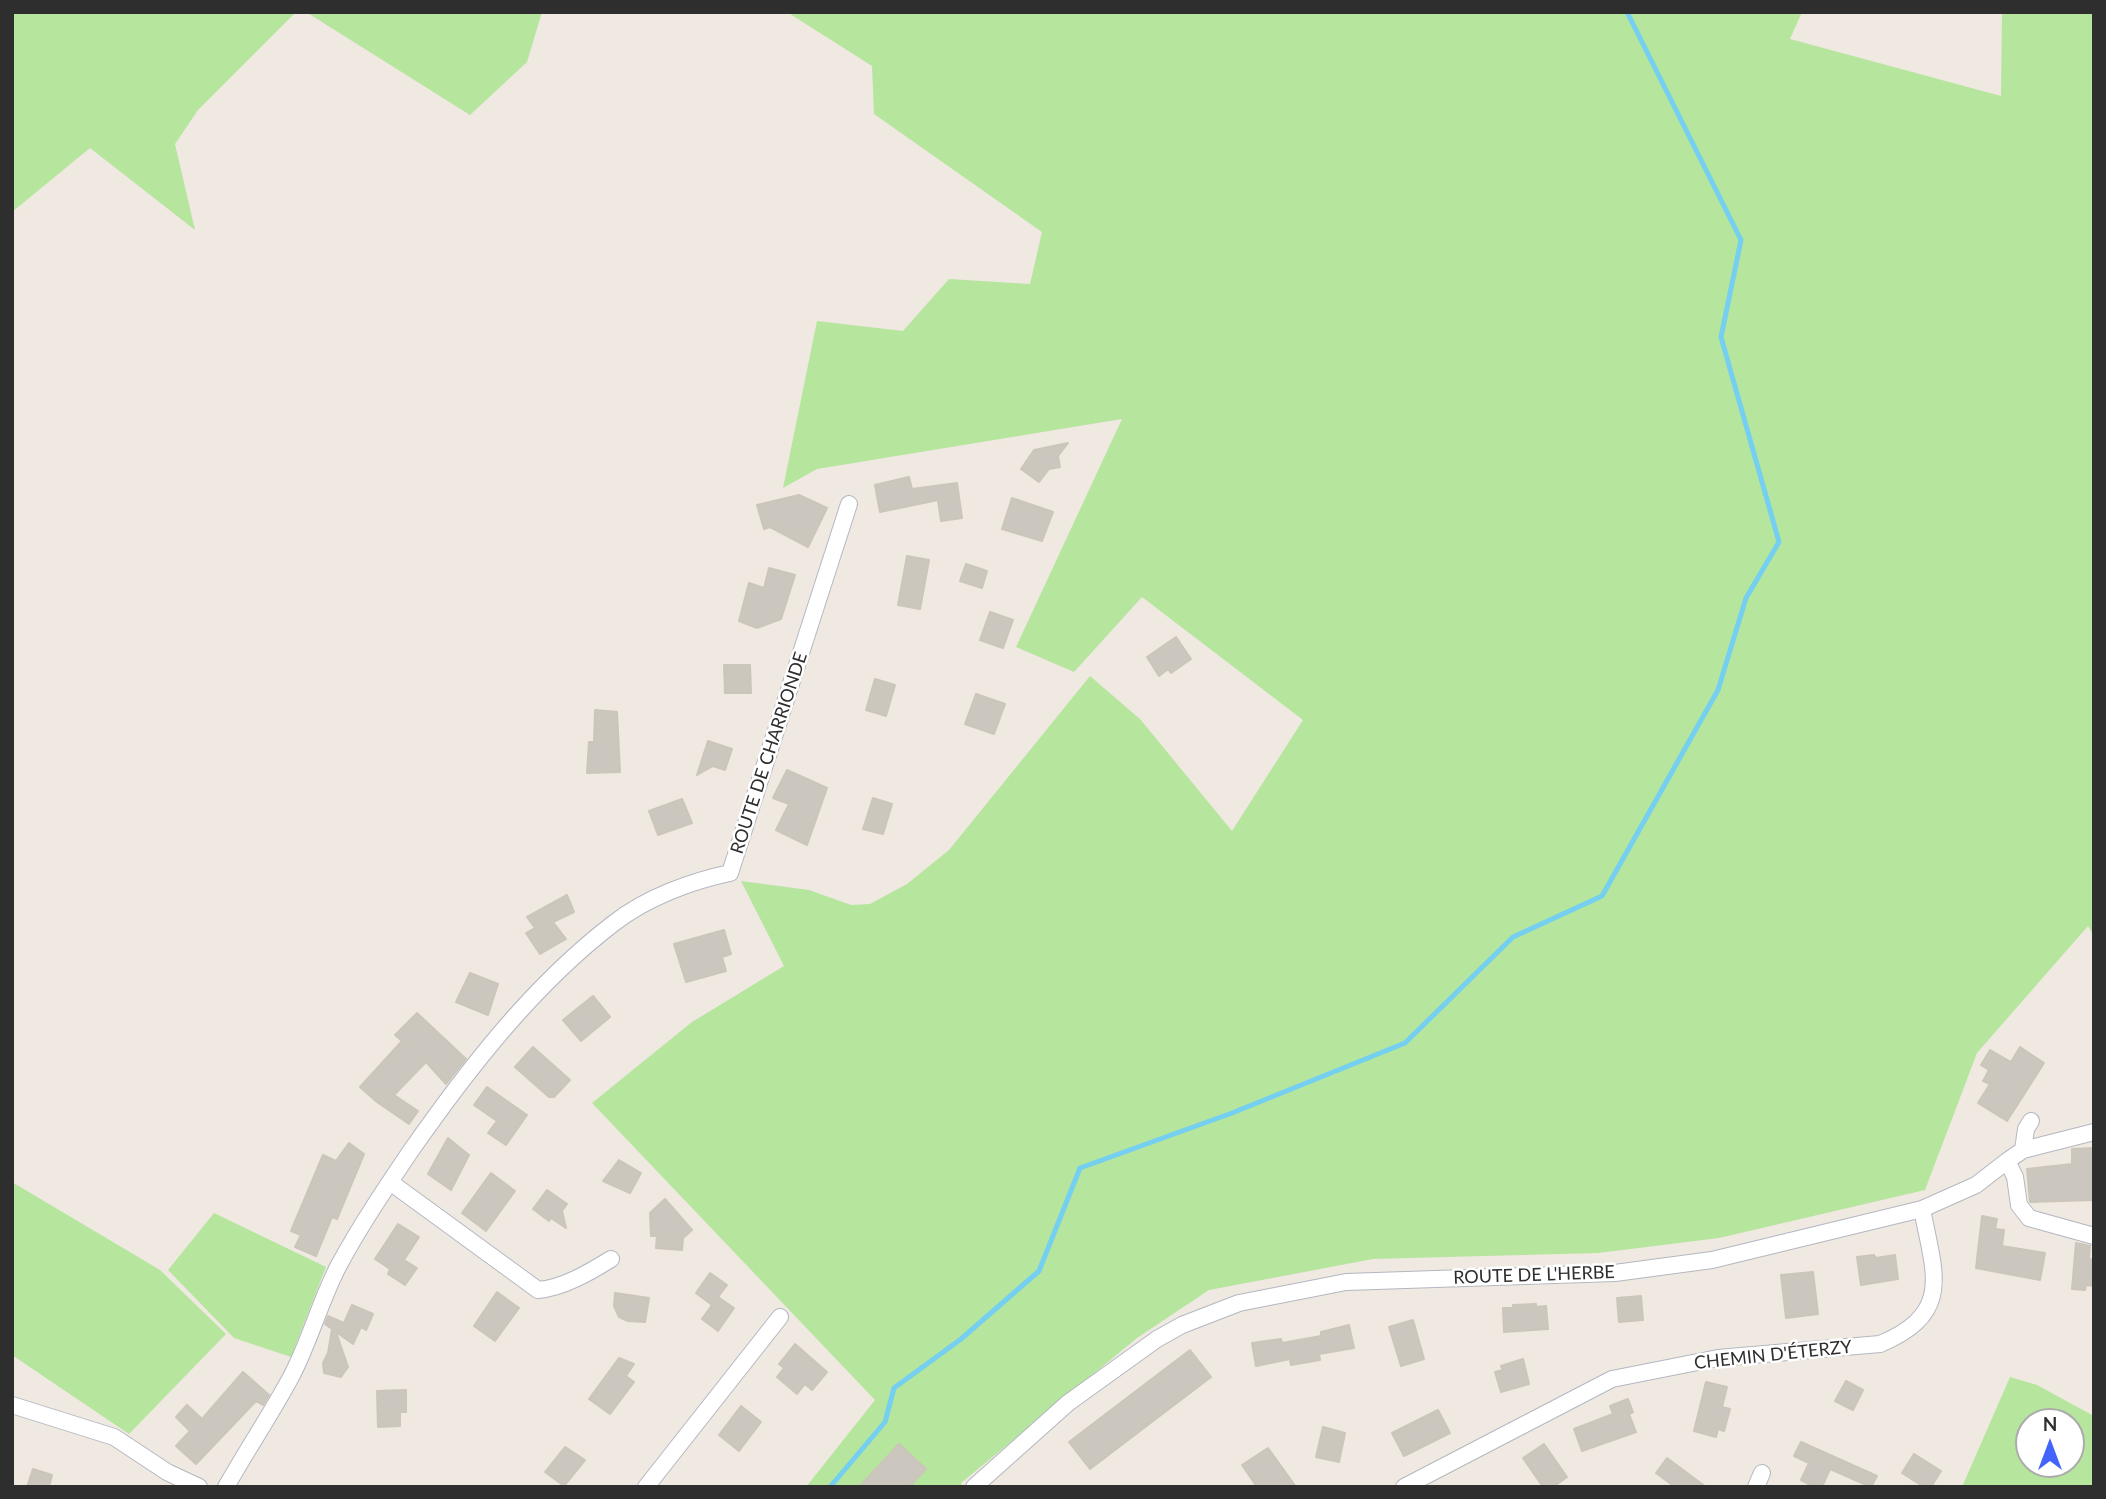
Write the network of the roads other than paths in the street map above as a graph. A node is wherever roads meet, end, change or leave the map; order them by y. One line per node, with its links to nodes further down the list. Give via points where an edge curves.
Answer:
1 (849, 504): 6 (street, ROUTE DE CHARRIONDE, via 730,873 702,879 647,904 589,944 499,1035 447,1099)
2 (2031, 1121): 4 (street)
3 (2094, 1132): 4 (street)
4 (2023, 1150): 5 (street, ROUTE DE L'HERBE)
5 (2007, 1161): 7 (street, ROUTE DE L'HERBE, via 1976,1185); 8 (street, via 2015,1177 2019,1205 2029,1218)
6 (390, 1182): 9 (street, via 538,1290 550,1289); 13 (street, ROUTE DE CHARRIONDE, via 339,1265 291,1376)
7 (1922, 1209): 15 (street, ROUTE DE L'HERBE, via 1712,1260 1615,1273 1346,1282 1239,1303 1157,1339 1068,1403); 16 (street, CHEMIN D'ÉTERZY, via 1935,1282 1933,1296 1921,1319 1904,1334 1880,1344 1718,1358 1612,1379)
8 (2094, 1236)
9 (611, 1259)
10 (780, 1317): 14 (street)
11 (12, 1405): 12 (street, via 114,1437)
12 (199, 1487)
13 (226, 1487)
14 (646, 1487)
15 (974, 1487)
16 (1404, 1487)

